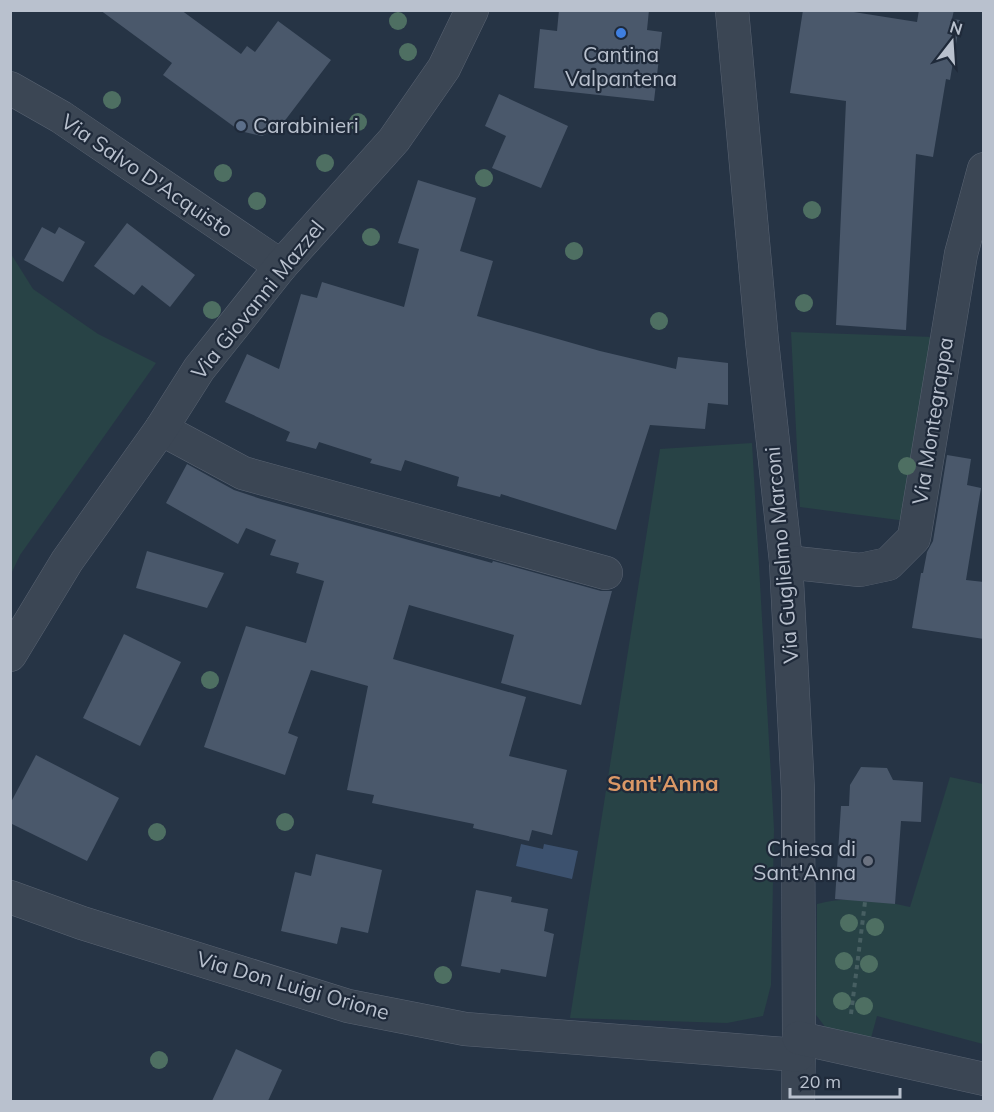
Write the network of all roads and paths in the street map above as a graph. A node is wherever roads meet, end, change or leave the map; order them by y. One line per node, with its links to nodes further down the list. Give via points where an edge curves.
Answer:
1 (472, 10): 5 (street, Via Giovanni Mazzel, via 444,68 394,140)
2 (732, 10): 7 (street, Via Guglielmo Marconi)
3 (10, 88): 5 (street, Via Salvo D'Acquisto, via 70,123)
4 (984, 169): 7 (street, Via Montegrappa, via 961,254 914,538 888,564 860,570)
5 (281, 266): 6 (street, Via Giovanni Mazzel, via 199,369)
6 (161, 429): 8 (street, via 243,473); 9 (street, Via Giovanni Mazzel, via 67,561)
7 (786, 562): 12 (street, Via Guglielmo Marconi, via 798,791)
8 (606, 573)
9 (10, 655)
10 (10, 897): 12 (street, Via Don Luigi Orione, via 348,1006 391,1015 465,1029)
11 (865, 902): 13 (path)
12 (799, 1047): 13 (street, Via Don Luigi Orione); 15 (street, Via Guglielmo Marconi)
13 (846, 1048): 14 (street, Via Don Luigi Orione)
14 (984, 1079)
15 (798, 1101)

